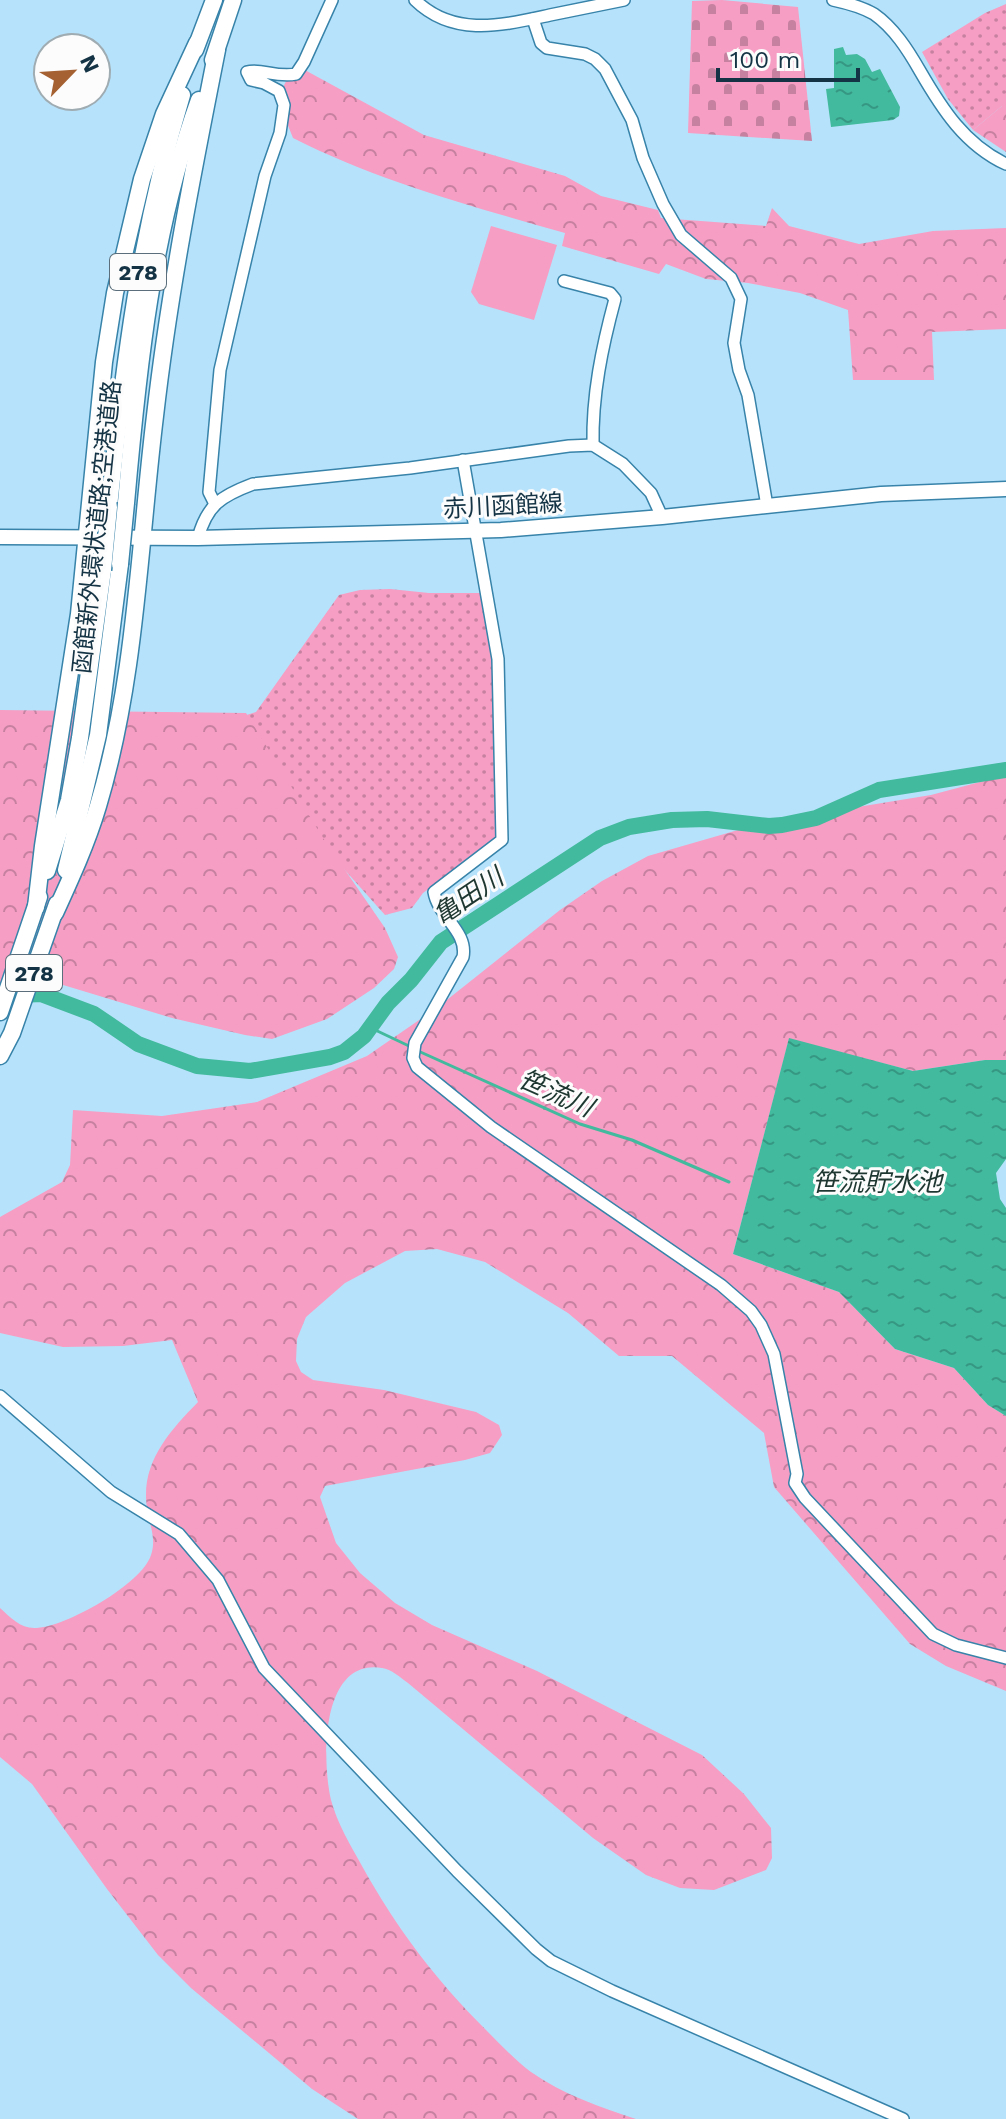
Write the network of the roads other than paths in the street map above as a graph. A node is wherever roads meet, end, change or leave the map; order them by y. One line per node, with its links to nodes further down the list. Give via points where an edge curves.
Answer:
1 (214, 0): 8 (highway, 函館新外環状道路;空港道路 / 278)
2 (233, 0): 9 (highway, 函館新外環状道路;空港道路 / 278)
3 (332, 0): 15 (street, via 296,74 247,72 251,80 279,91 284,105 220,370 209,492)
4 (415, 0): 7 (street, via 456,24 476,27)
5 (624, 0): 7 (street)
6 (833, 0): 10 (street, via 885,23 959,130)
7 (533, 19): 17 (street, via 547,48 585,54 605,69 681,235 731,278 741,299 734,343)
8 (197, 43): 16 (highway, 函館新外環状道路;空港道路 / 278, via 138,273 124,371); 22 (highway, via 164,114 127,235 104,362)
9 (217, 50): 16 (highway, 函館新外環状道路;空港道路 / 278, via 184,141 164,221); 21 (highway, via 170,311)
10 (1006, 164)
11 (564, 281): 12 (street, via 615,299 595,399)
12 (593, 445): 13 (street); 18 (street, via 623,464 651,493)
13 (463, 460): 15 (street, via 268,480 238,489); 19 (street)
14 (1006, 489): 17 (main road, 赤川函館線)
15 (215, 504): 23 (street)
16 (118, 505): 24 (highway, 函館新外環状道路;空港道路 / 278, bridge, via 103,570 69,800); 25 (highway, 函館新外環状道路;空港道路 / 278, bridge, via 120,564 98,735)
17 (767, 506): 18 (main road, 赤川函館線)
18 (662, 517): 19 (main road, 赤川函館線)
19 (475, 531): 23 (main road, 赤川函館線); 29 (street, via 498,659 502,840 434,892 461,937 463,957 414,1048 417,1067 461,1105 737,1298 761,1325 774,1354 795,1483 805,1498 933,1634)
20 (0, 537): 22 (main road, 赤川函館線)
21 (143, 537): 22 (main road, 赤川函館線); 23 (main road, 赤川函館線); 25 (highway, via 135,628 99,804)
22 (88, 538): 24 (highway)
23 (198, 538)
24 (36, 907): 26 (highway, 函館新外環状道路;空港道路 / 278)
25 (55, 913): 27 (highway, 函館新外環状道路;空港道路 / 278)
26 (0, 1012)
27 (0, 1056)
28 (0, 1396): 30 (street, via 111,1492 179,1534 218,1580 264,1668 536,1949 612,1991)
29 (1006, 1658)
30 (903, 2119)

